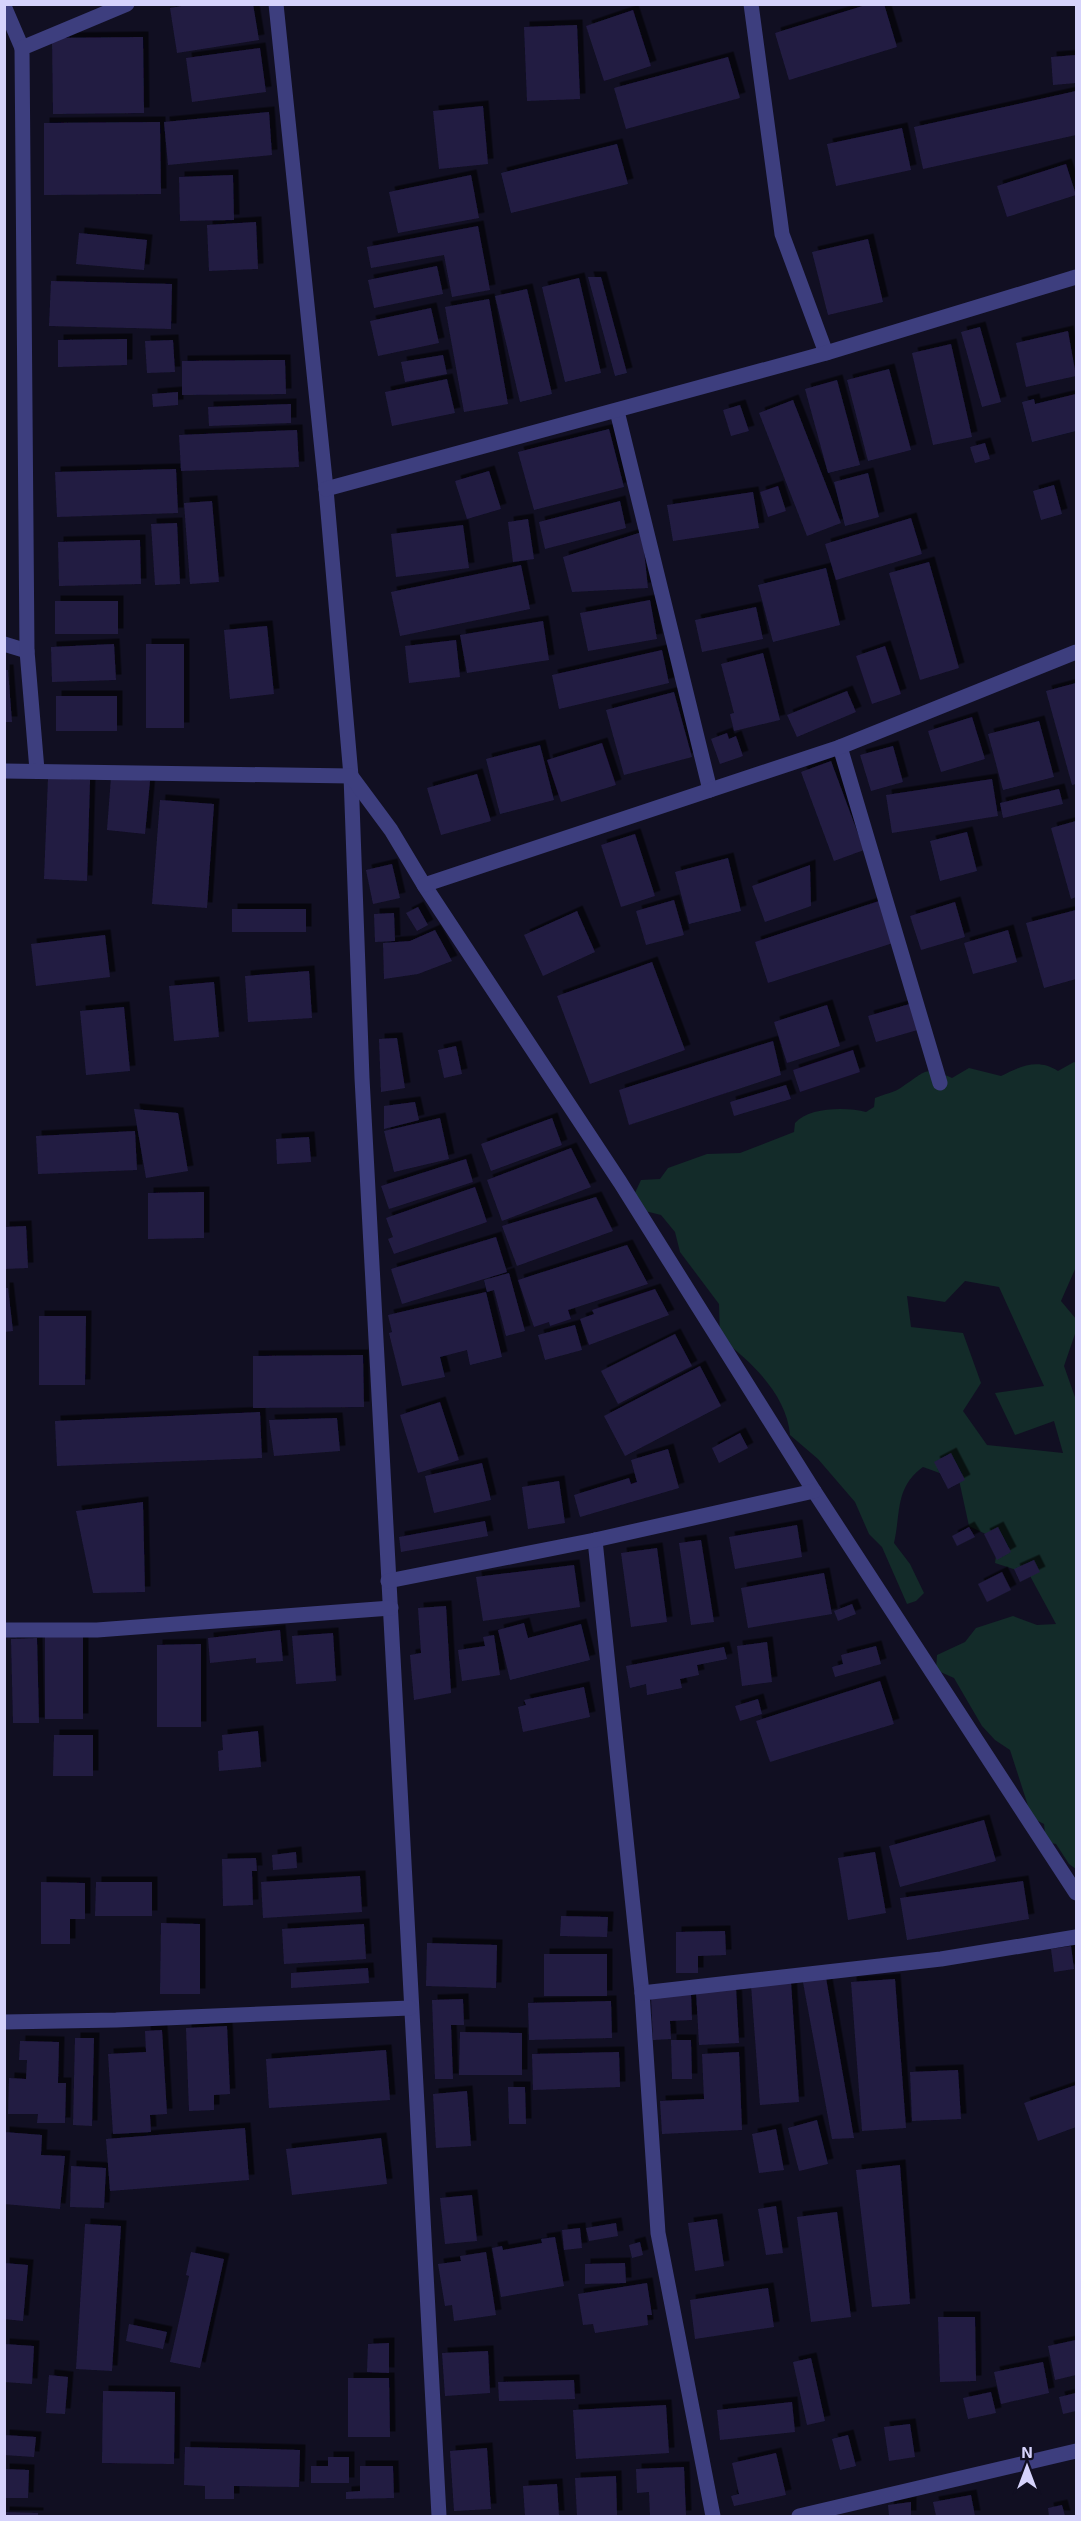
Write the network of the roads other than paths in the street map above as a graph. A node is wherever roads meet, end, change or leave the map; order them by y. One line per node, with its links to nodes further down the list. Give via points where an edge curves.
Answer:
1 (127, 4): 5 (street)
2 (276, 4): 9 (street)
3 (751, 4): 7 (street, via 782,234)
4 (4, 6): 5 (street)
5 (22, 48): 11 (street)
6 (1077, 277): 7 (street)
7 (826, 353): 8 (street)
8 (617, 411): 9 (street); 17 (street)
9 (326, 489): 16 (street)
10 (4, 644): 11 (street)
11 (27, 651): 14 (street)
12 (1077, 652): 13 (street)
13 (840, 747): 17 (street); 19 (street)
14 (37, 770): 15 (street); 16 (street)
15 (4, 771)
16 (351, 776): 18 (street, via 391,830); 22 (street)
17 (710, 790): 18 (street)
18 (424, 885): 20 (street, via 620,1182)
19 (940, 1083)
20 (814, 1491): 21 (street); 25 (street)
21 (595, 1540): 22 (street); 27 (street)
22 (388, 1581): 23 (street)
23 (391, 1608): 24 (street, via 97,1630); 28 (street)
24 (4, 1630)
25 (1077, 1893)
26 (1077, 1937): 27 (street, via 940,1959)
27 (642, 1993): 32 (street, via 658,2233)
28 (410, 2008): 29 (street); 31 (street)
29 (4, 2022)
30 (1077, 2451): 33 (street)
31 (439, 2517)
32 (713, 2517)
33 (799, 2517)

